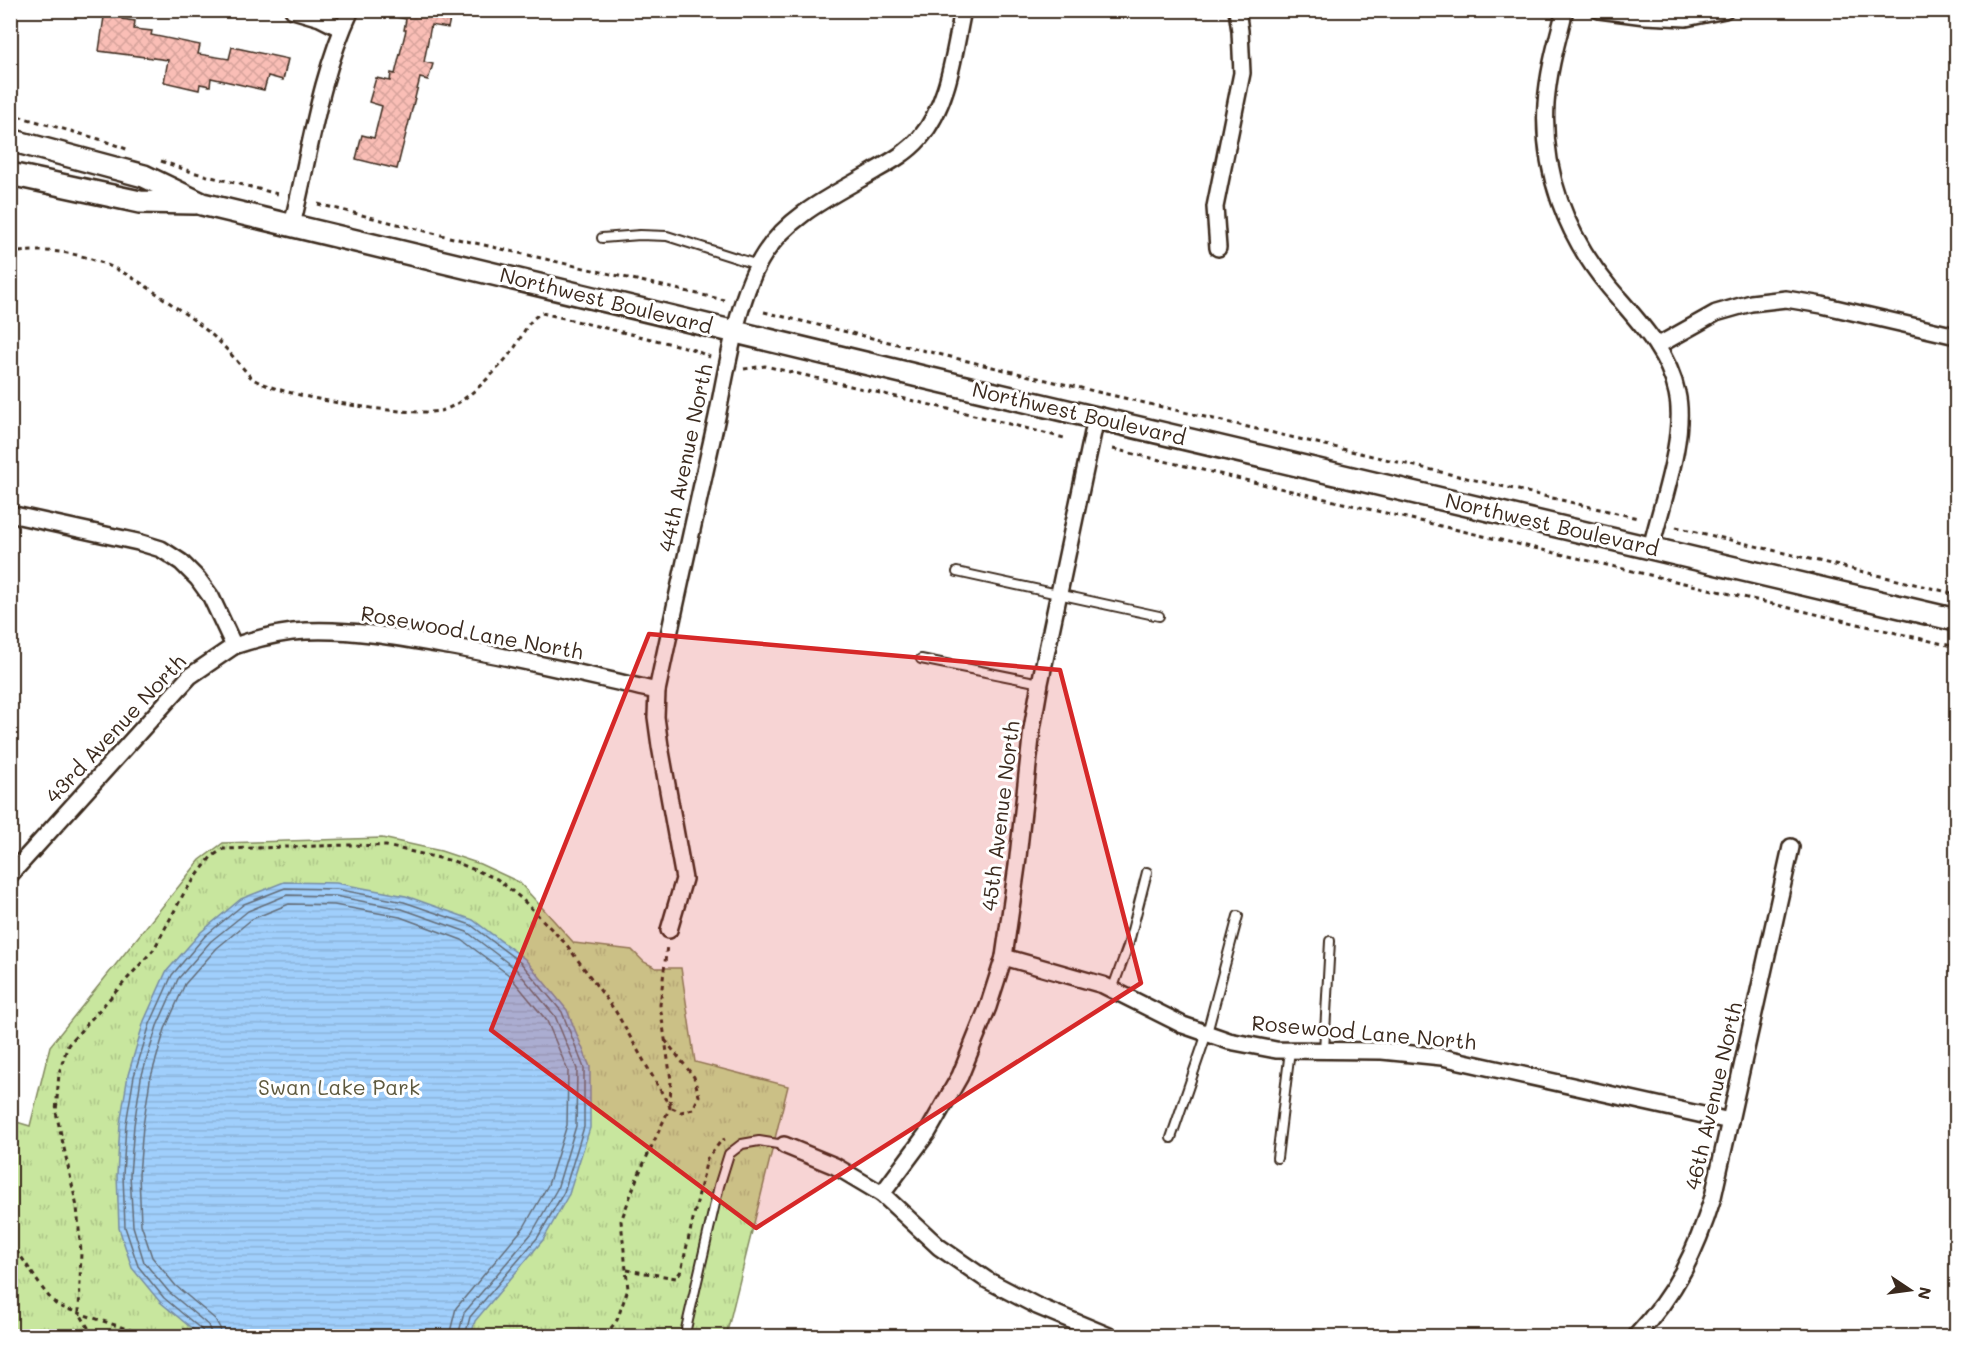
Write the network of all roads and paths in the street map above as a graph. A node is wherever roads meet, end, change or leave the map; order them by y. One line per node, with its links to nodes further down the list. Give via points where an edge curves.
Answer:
1 (293, 10): 8 (street)
2 (351, 10): 8 (street)
3 (963, 10): 21 (street, 44th Avenue North, via 946,85 921,138 903,154 798,216 780,232)
4 (1237, 10): 19 (street, via 1242,73 1215,207)
5 (1565, 10): 26 (street, via 1546,103 1546,143 1552,181 1584,254)
6 (1599, 10): 7 (street, via 1686,18)
7 (1725, 10)
8 (342, 29): 17 (street, via 323,88)
9 (10, 114): 11 (path)
10 (10, 140): 15 (main road, Northwest Boulevard, via 144,176)
11 (132, 151)
12 (152, 158): 14 (path)
13 (10, 174): 15 (main road, Northwest Boulevard, via 140,202)
14 (278, 194)
15 (202, 204): 17 (main road, Northwest Boulevard)
16 (318, 204): 22 (path)
17 (292, 225): 24 (main road, Northwest Boulevard)
18 (602, 238): 21 (lane, via 667,236)
19 (1218, 248)
20 (10, 253): 27 (path, via 54,251 99,261 141,281 206,330 253,379 306,396 387,411 440,411 452,406 492,374 529,324 542,313 689,348)
21 (758, 266): 24 (street, 44th Avenue North)
22 (724, 300)
23 (764, 312): 33 (path)
24 (736, 332): 29 (main road, Northwest Boulevard); 45 (street, 44th Avenue North)
25 (1956, 336): 26 (street, via 1786,299 1716,313)
26 (1657, 346): 35 (street, via 1670,367 1678,394 1679,429)
27 (710, 357)
28 (742, 370): 30 (path, via 765,366)
29 (1096, 418): 35 (main road, Northwest Boulevard); 37 (street, 45th Avenue North)
30 (1068, 439)
31 (1113, 449): 42 (path)
32 (10, 514): 41 (street, via 161,549 198,579)
33 (1638, 518)
34 (1676, 527): 38 (path)
35 (1651, 548): 40 (main road, Northwest Boulevard)
36 (957, 572): 37 (lane)
37 (1058, 594): 39 (lane); 44 (street, 45th Avenue North)
38 (1956, 594)
39 (1159, 616)
40 (1956, 620)
41 (234, 646): 45 (street, Rosewood Lane North, via 304,631 346,631 472,650); 48 (street, 43rd Avenue North, via 184,682)
42 (1956, 647)
43 (921, 659): 44 (lane)
44 (1040, 683): 52 (street, 45th Avenue North)
45 (657, 691): 50 (street, 44th Avenue North, via 660,746 684,879)
46 (1791, 847): 59 (street, 46th Avenue North)
47 (1147, 872): 53 (lane)
48 (10, 875)
49 (1238, 916): 54 (lane)
50 (669, 930): 55 (path, via 660,1005)
51 (1330, 941): 57 (lane)
52 (1004, 957): 53 (street, Rosewood Lane North); 63 (street, 45th Avenue North, via 960,1076 928,1132)
53 (1112, 990): 54 (street, Rosewood Lane North)
54 (1207, 1033): 56 (street, Rosewood Lane North, via 1228,1041); 60 (lane)
55 (665, 1040): 58 (path, via 671,1080); 58 (path, via 694,1077 699,1096 693,1109 681,1112)
56 (1290, 1050): 57 (street, Rosewood Lane North); 62 (lane)
57 (1324, 1051): 59 (street, Rosewood Lane North, via 1442,1057)
58 (670, 1107): 65 (path, via 616,1012 566,944 497,879 453,861 386,846 223,849 211,856 184,893 154,949 68,1046 59,1073 56,1112 77,1207 81,1252); 69 (path, via 621,1221 628,1289 617,1320)
59 (1730, 1120): 71 (street, 46th Avenue North, via 1700,1240 1680,1279)
60 (1171, 1138)
61 (784, 1145): 63 (street, via 835,1166); 66 (lane, via 759,1141 742,1144 729,1154)
62 (1277, 1158)
63 (882, 1194): 70 (street, via 939,1247 987,1280)
64 (10, 1244): 65 (path, via 47,1296 58,1306)
65 (78, 1312): 67 (path); 68 (path)
66 (686, 1329)
67 (93, 1336)
68 (148, 1336)
69 (605, 1336)
70 (1109, 1336)
71 (1636, 1336)

